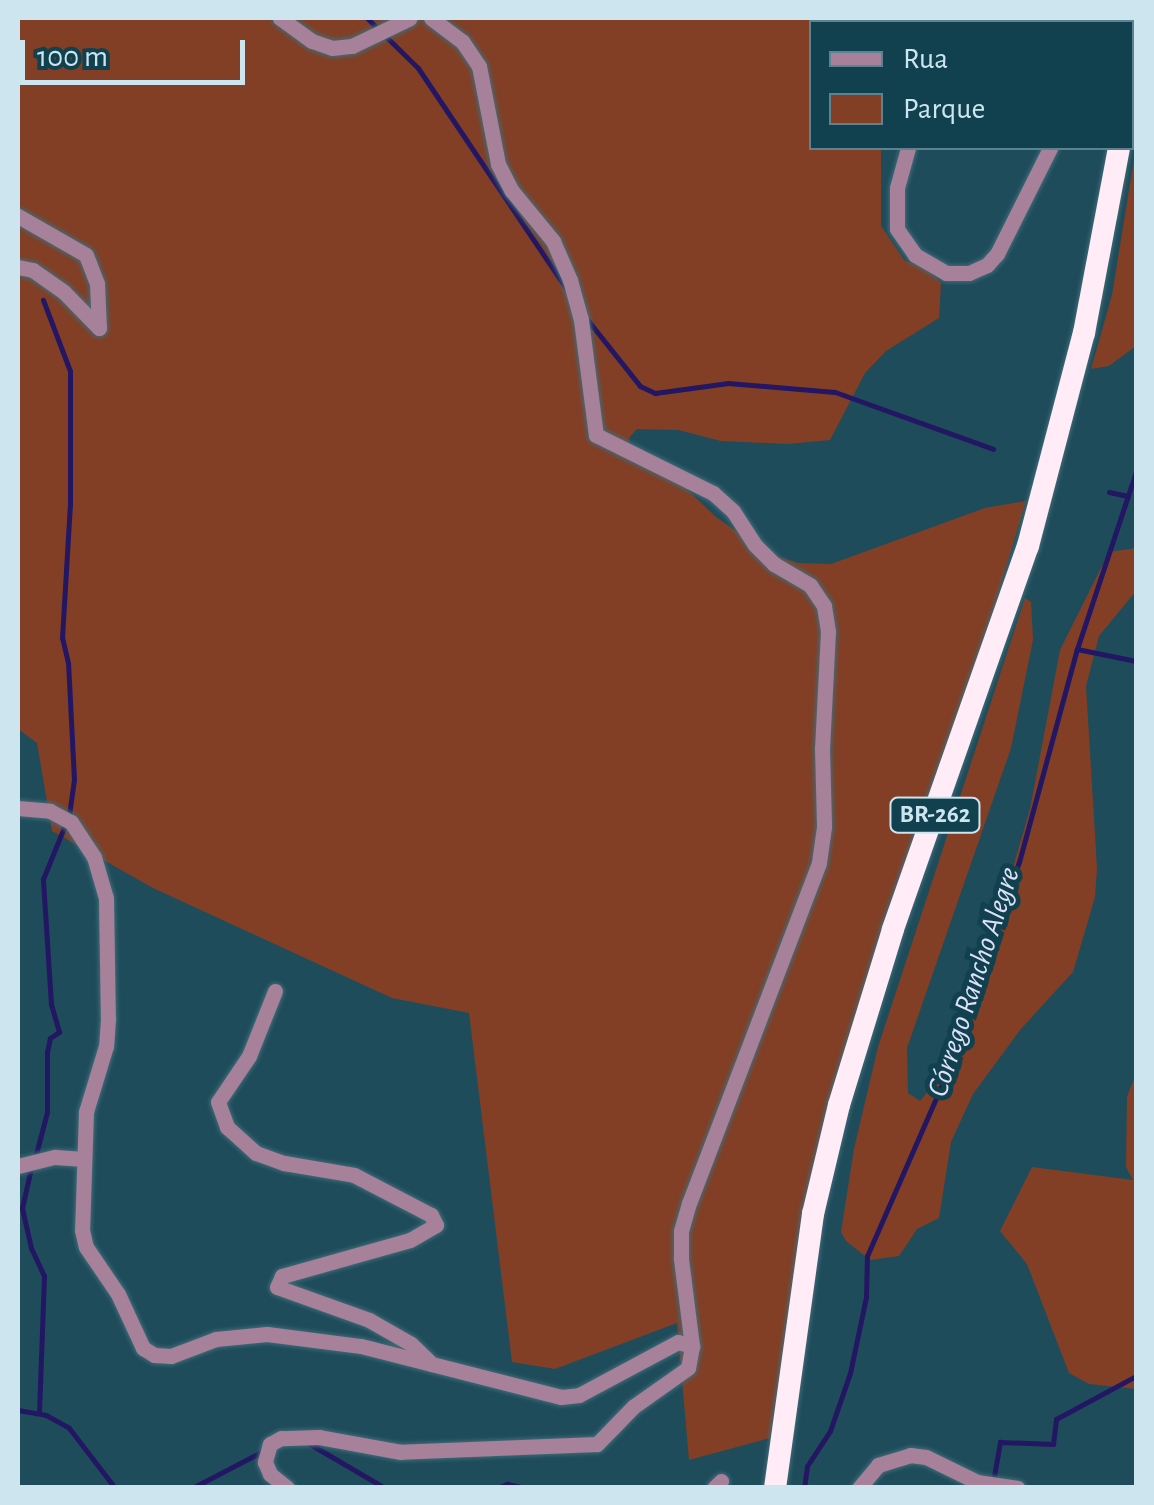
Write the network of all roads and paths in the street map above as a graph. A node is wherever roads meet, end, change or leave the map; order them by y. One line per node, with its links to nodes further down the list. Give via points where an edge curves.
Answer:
1 (280, 18): 2 (street, via 332,48 352,46)
2 (410, 18)
3 (431, 18): 13 (street, via 462,41 479,66 498,164 553,241 570,280 596,434 712,493 774,564 810,586 824,606 819,863 688,1203 681,1259)
4 (907, 150): 5 (street, via 897,188 897,229 915,255 946,272 969,273 997,254)
5 (1049, 150)
6 (1119, 150): 16 (highway, BR-262, via 1084,334 1028,546 893,929 839,1105 813,1214)
7 (18, 216): 8 (street, via 86,255 97,283 98,328 64,292)
8 (18, 267)
9 (18, 808): 11 (street, via 50,811 70,822 94,858 106,898 106,1046 86,1112)
10 (275, 991): 14 (street, via 249,1056 218,1102 228,1127 256,1153 354,1175 431,1215 436,1225 410,1240 282,1276 277,1287 381,1326)
11 (81, 1159): 12 (street); 14 (street, via 86,1247 118,1294 132,1332 154,1355 238,1334 267,1334 360,1346)
12 (18, 1166)
13 (692, 1346): 14 (street, via 678,1342 594,1388 560,1397); 15 (street, via 688,1368 633,1407 597,1444 401,1452 319,1437 281,1438 270,1444 265,1462)
14 (435, 1367)
15 (287, 1488)
16 (774, 1488)
17 (859, 1488): 18 (street, via 878,1465 910,1455 926,1456 977,1482)
18 (1018, 1488)

